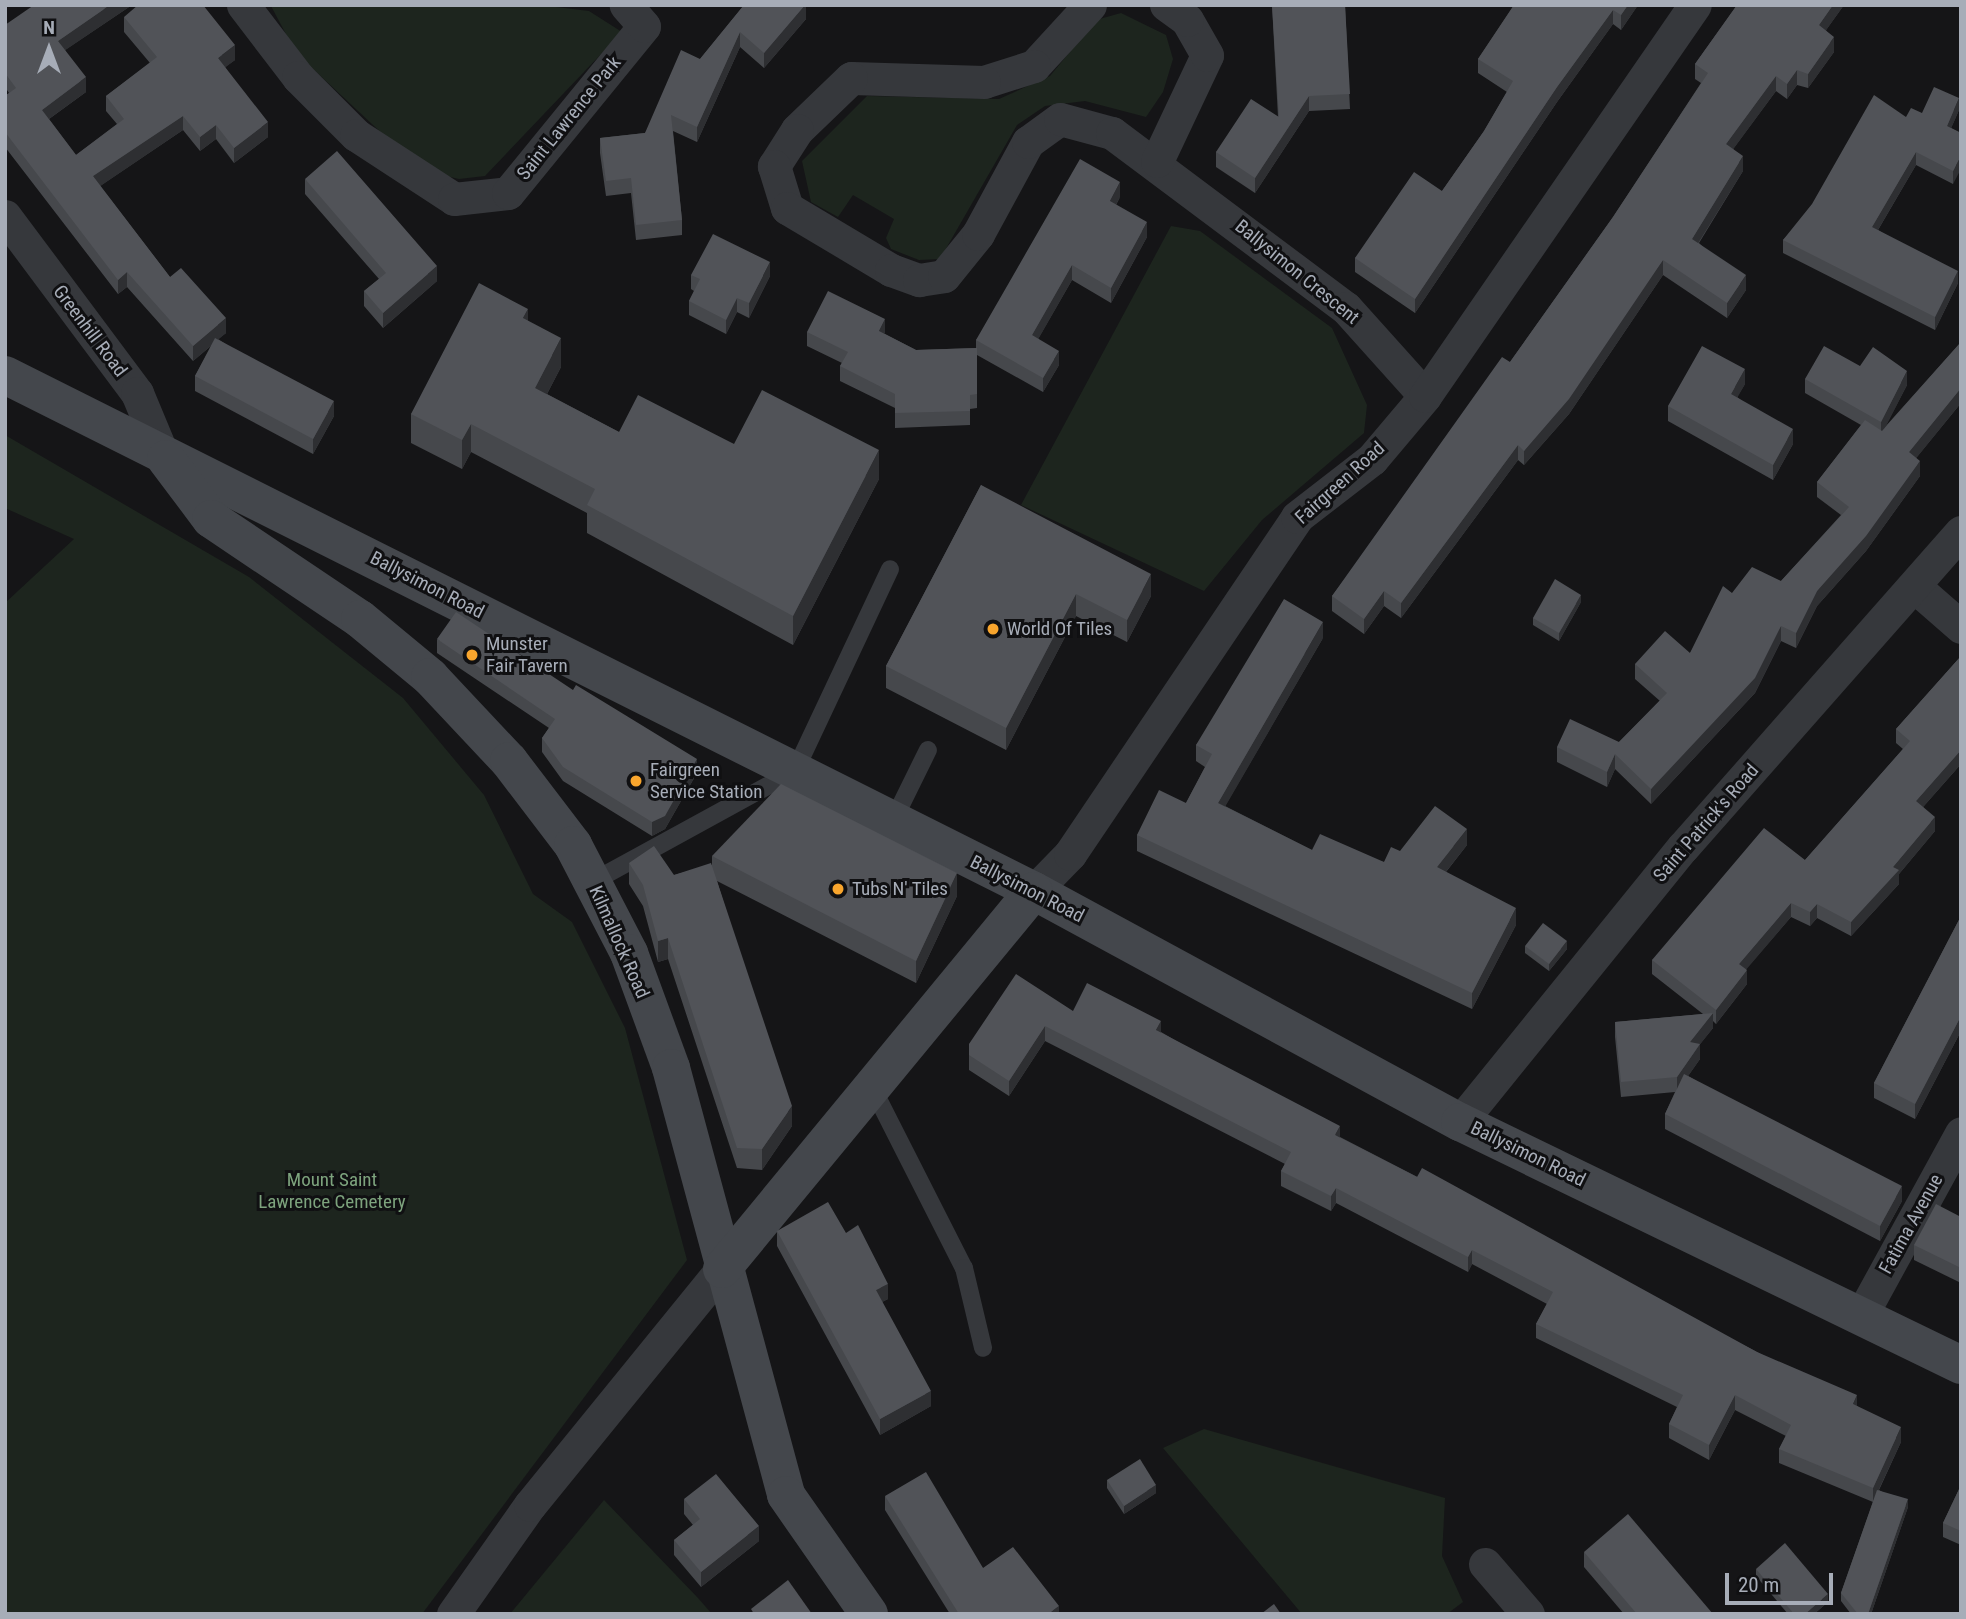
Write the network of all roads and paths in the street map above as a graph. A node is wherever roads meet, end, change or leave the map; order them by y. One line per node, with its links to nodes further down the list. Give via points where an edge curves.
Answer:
1 (243, 5): 2 (street, Saint Lawrence Park, via 298,77 356,135 454,199 508,193 644,26)
2 (626, 5)
3 (1090, 5): 6 (street, Ballysimon Crescent, via 1034,66 984,82 851,78 797,130 774,166 778,190 805,223 919,280 944,276 978,234 1028,142 1060,119 1112,133)
4 (1166, 5): 6 (street, via 1187,20 1207,55)
5 (1695, 5): 9 (street, Fairgreen Road)
6 (1157, 161): 9 (street, Ballysimon Crescent, via 1346,308)
7 (5, 216): 10 (street, Greenhill Road, via 137,393)
8 (5, 375): 10 (main road, Ballysimon Road)
9 (1425, 396): 19 (street, Fairgreen Road, via 1372,459 1297,517 1070,853)
10 (162, 453): 16 (main road, Ballysimon Road); 18 (main road, Kilmallock Road, via 211,519 360,619 430,677 509,761 573,845)
11 (1961, 532): 13 (street, Saint Patrick's Road)
12 (890, 569): 16 (lane)
13 (1914, 586): 14 (street); 21 (street, Saint Patrick's Road, via 1683,847)
14 (1961, 627)
15 (928, 750): 17 (lane)
16 (795, 771): 17 (main road, Ballysimon Road); 18 (lane)
17 (893, 821): 19 (main road, Ballysimon Road)
18 (592, 882): 23 (main road, Kilmallock Road, via 629,953 671,1068)
19 (1034, 891): 20 (main road); 21 (main road, Ballysimon Road)
20 (872, 1087): 23 (main road); 25 (lane, via 964,1268)
21 (1460, 1122): 24 (main road, Ballysimon Road)
22 (1961, 1133): 24 (street, Fatima Avenue)
23 (722, 1269): 28 (street, via 530,1505); 29 (main road, Kilmallock Road, via 786,1495)
24 (1862, 1314): 26 (main road, Ballysimon Road)
25 (983, 1348)
26 (1961, 1365)
27 (1485, 1564): 30 (street)
28 (453, 1614)
29 (869, 1614)
30 (1528, 1614)

